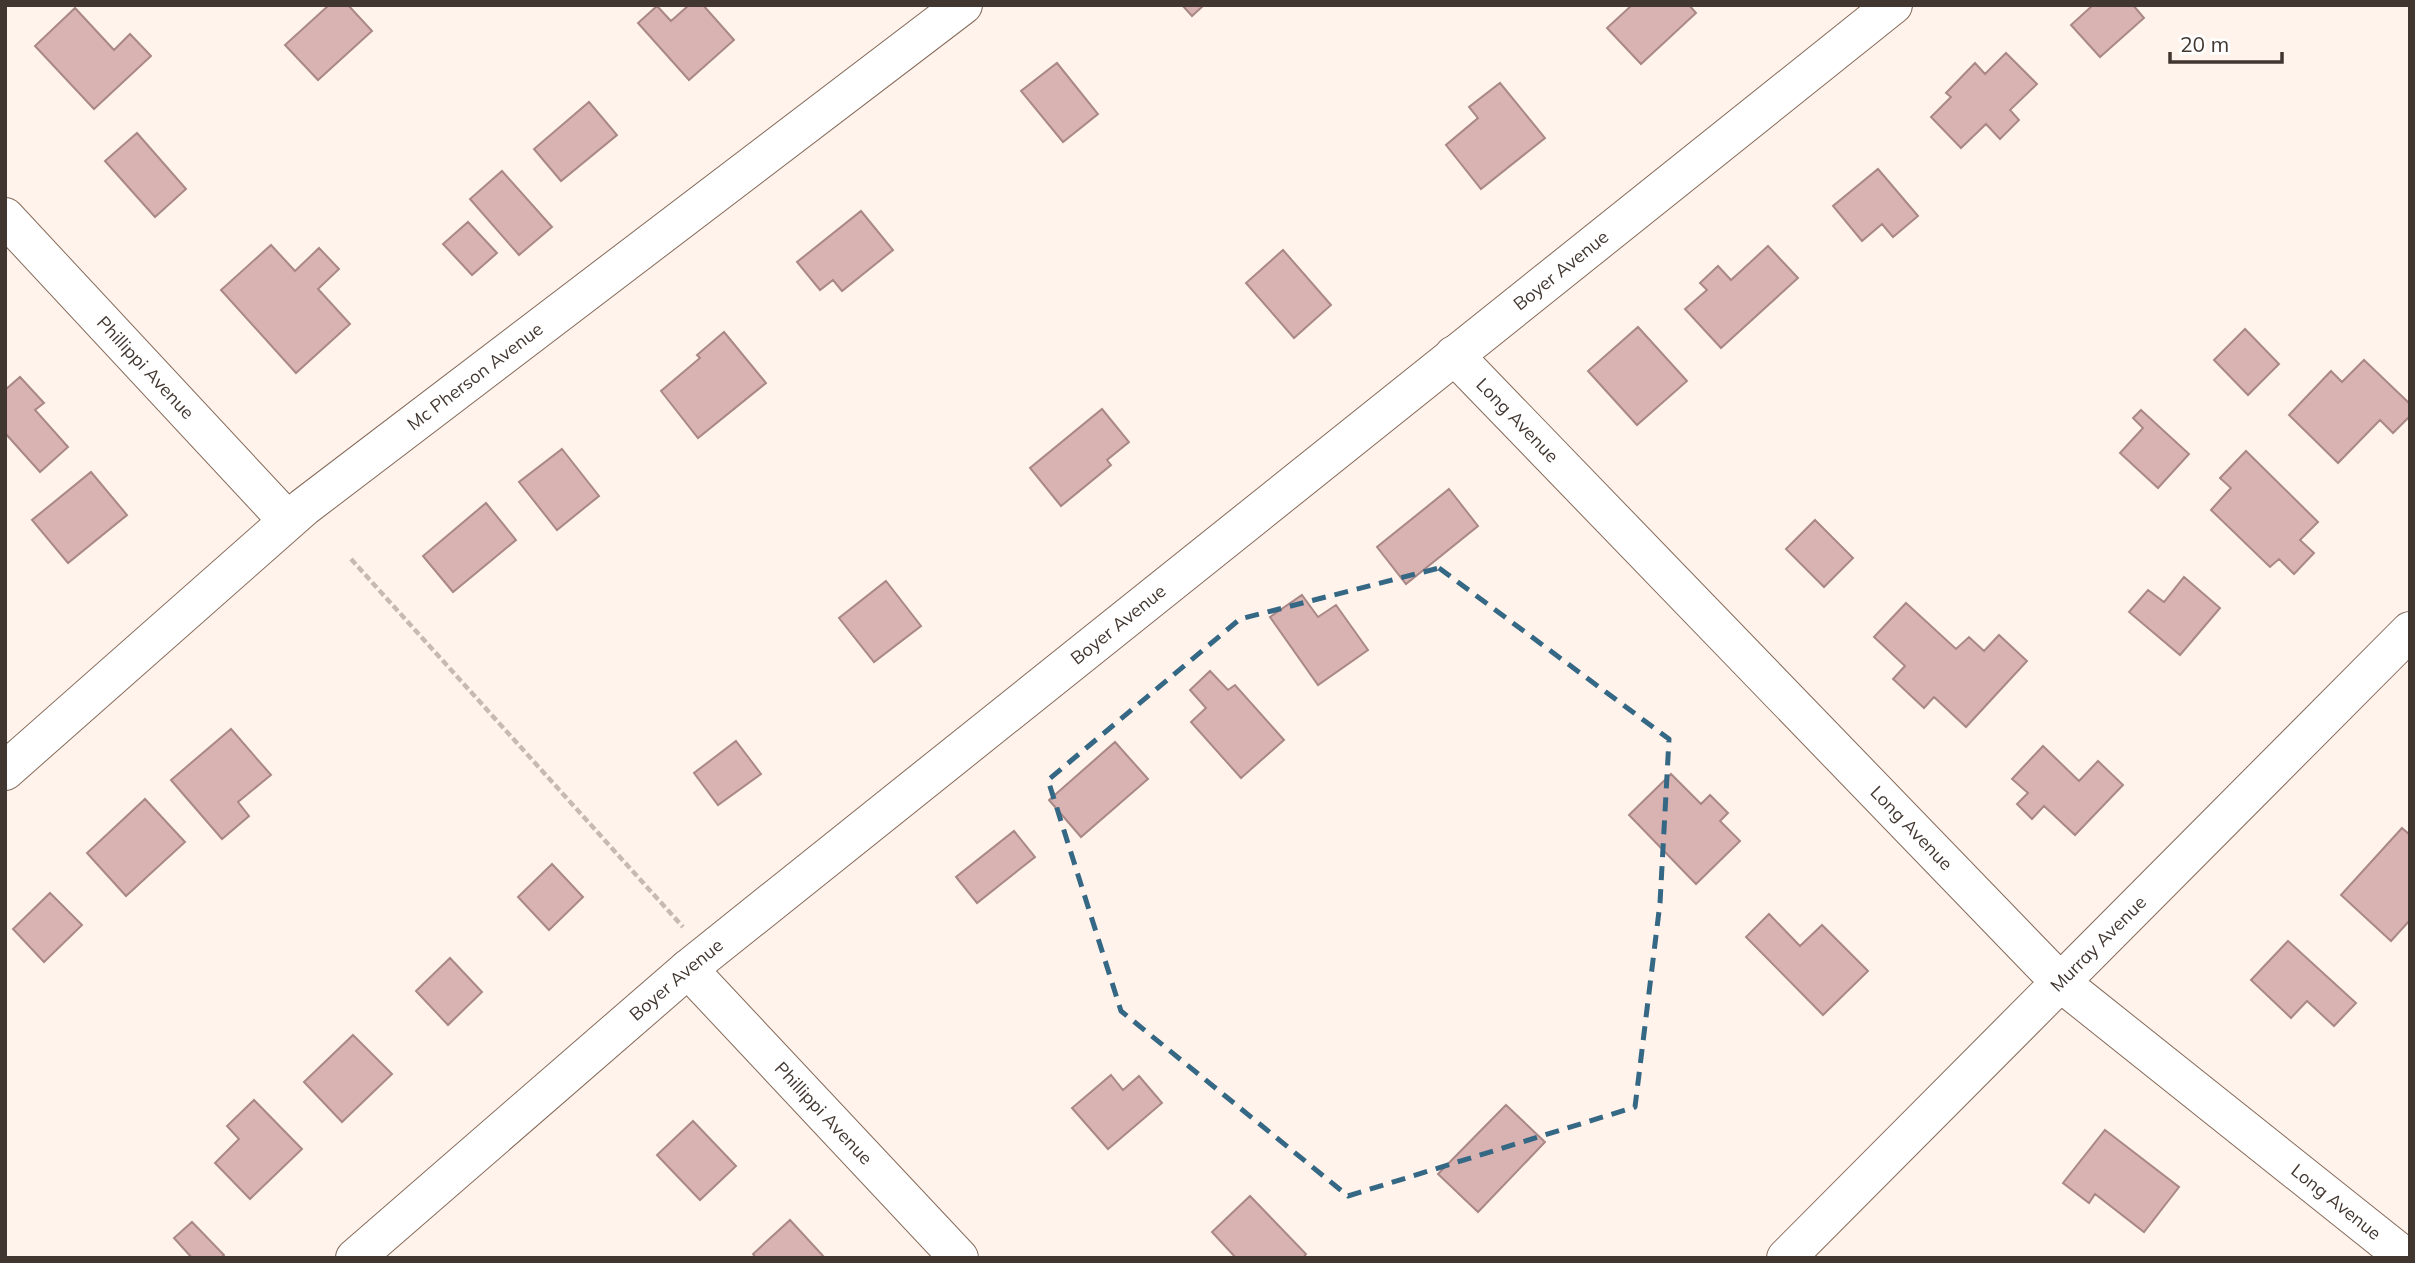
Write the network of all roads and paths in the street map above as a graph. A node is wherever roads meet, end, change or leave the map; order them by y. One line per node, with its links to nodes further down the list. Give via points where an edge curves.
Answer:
1 (962, 5): 5 (street, Mc Pherson Avenue)
2 (1893, 5): 4 (street, Boyer Avenue)
3 (5, 217): 5 (street, Phillippi Avenue)
4 (1454, 355): 9 (street, Boyer Avenue); 10 (street, Long Avenue)
5 (287, 520): 8 (street, Mc Pherson Avenue)
6 (351, 559): 9 (path)
7 (2410, 631): 10 (street, Murray Avenue)
8 (5, 771)
9 (697, 962): 11 (street, Boyer Avenue); 12 (street, Phillippi Avenue)
10 (2060, 982): 13 (street, Murray Avenue); 14 (street, Long Avenue)
11 (355, 1258)
12 (959, 1258)
13 (1786, 1258)
14 (2406, 1258)

